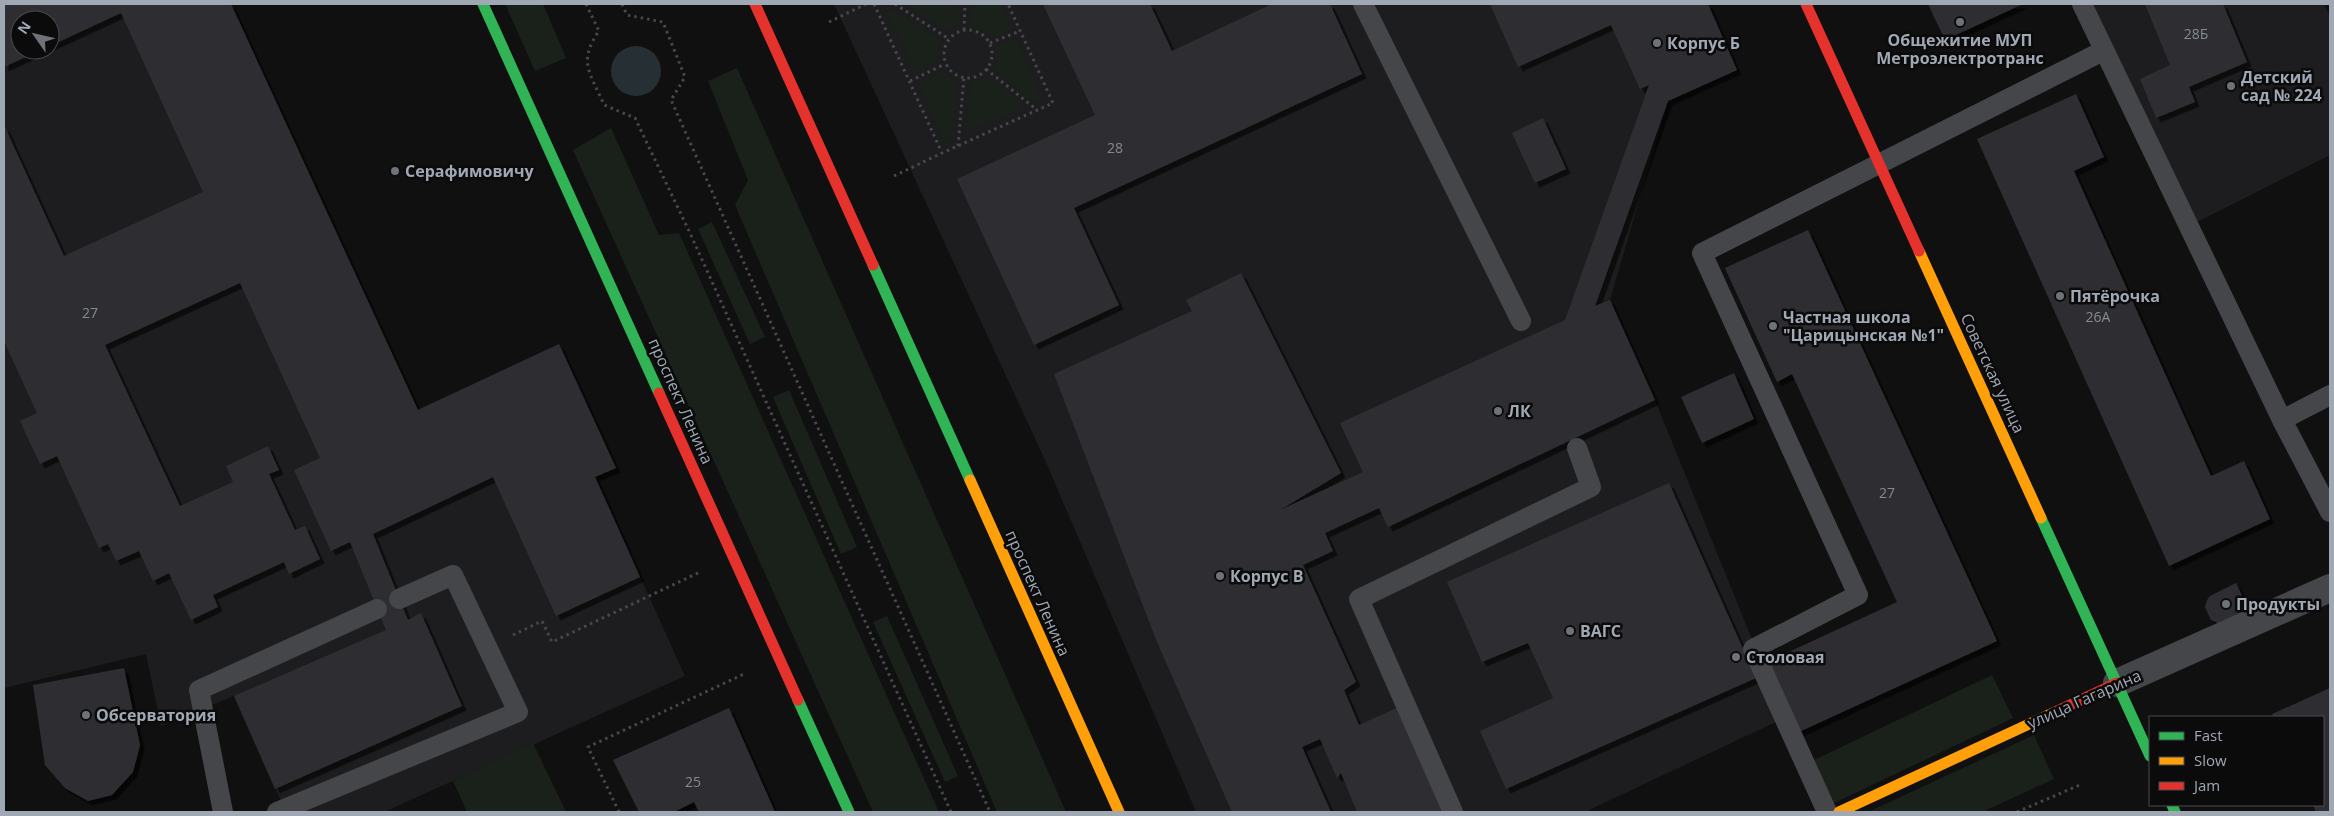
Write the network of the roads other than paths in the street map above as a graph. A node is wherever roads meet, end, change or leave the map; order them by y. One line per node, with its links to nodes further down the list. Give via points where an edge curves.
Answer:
1 (483, 4): 20 (main road, проспект Ленина)
2 (755, 4): 21 (main road, проспект Ленина)
3 (1363, 4): 8 (lane)
4 (1806, 4): 7 (main road, Советская улица)
5 (2082, 4): 6 (lane)
6 (2103, 51): 7 (lane); 10 (lane)
7 (1879, 165): 16 (main road, Советская улица); 23 (lane, via 1702,253 1858,595 1753,649)
8 (1521, 321)
9 (2330, 395): 10 (lane)
10 (2282, 420): 12 (lane)
11 (1577, 448): 22 (lane, via 1591,487 1359,599)
12 (2330, 512)
13 (2330, 588): 16 (street, улица Гагарина)
14 (399, 599): 19 (lane, via 453,575 518,712)
15 (377, 609): 18 (lane, via 199,690)
16 (2117, 683): 17 (main road, Советская улица); 24 (main road, улица Гагарина)
17 (2149, 754)
18 (223, 812)
19 (277, 812)
20 (849, 812)
21 (1119, 812)
22 (1452, 812)
23 (1827, 812)
24 (1839, 812)

